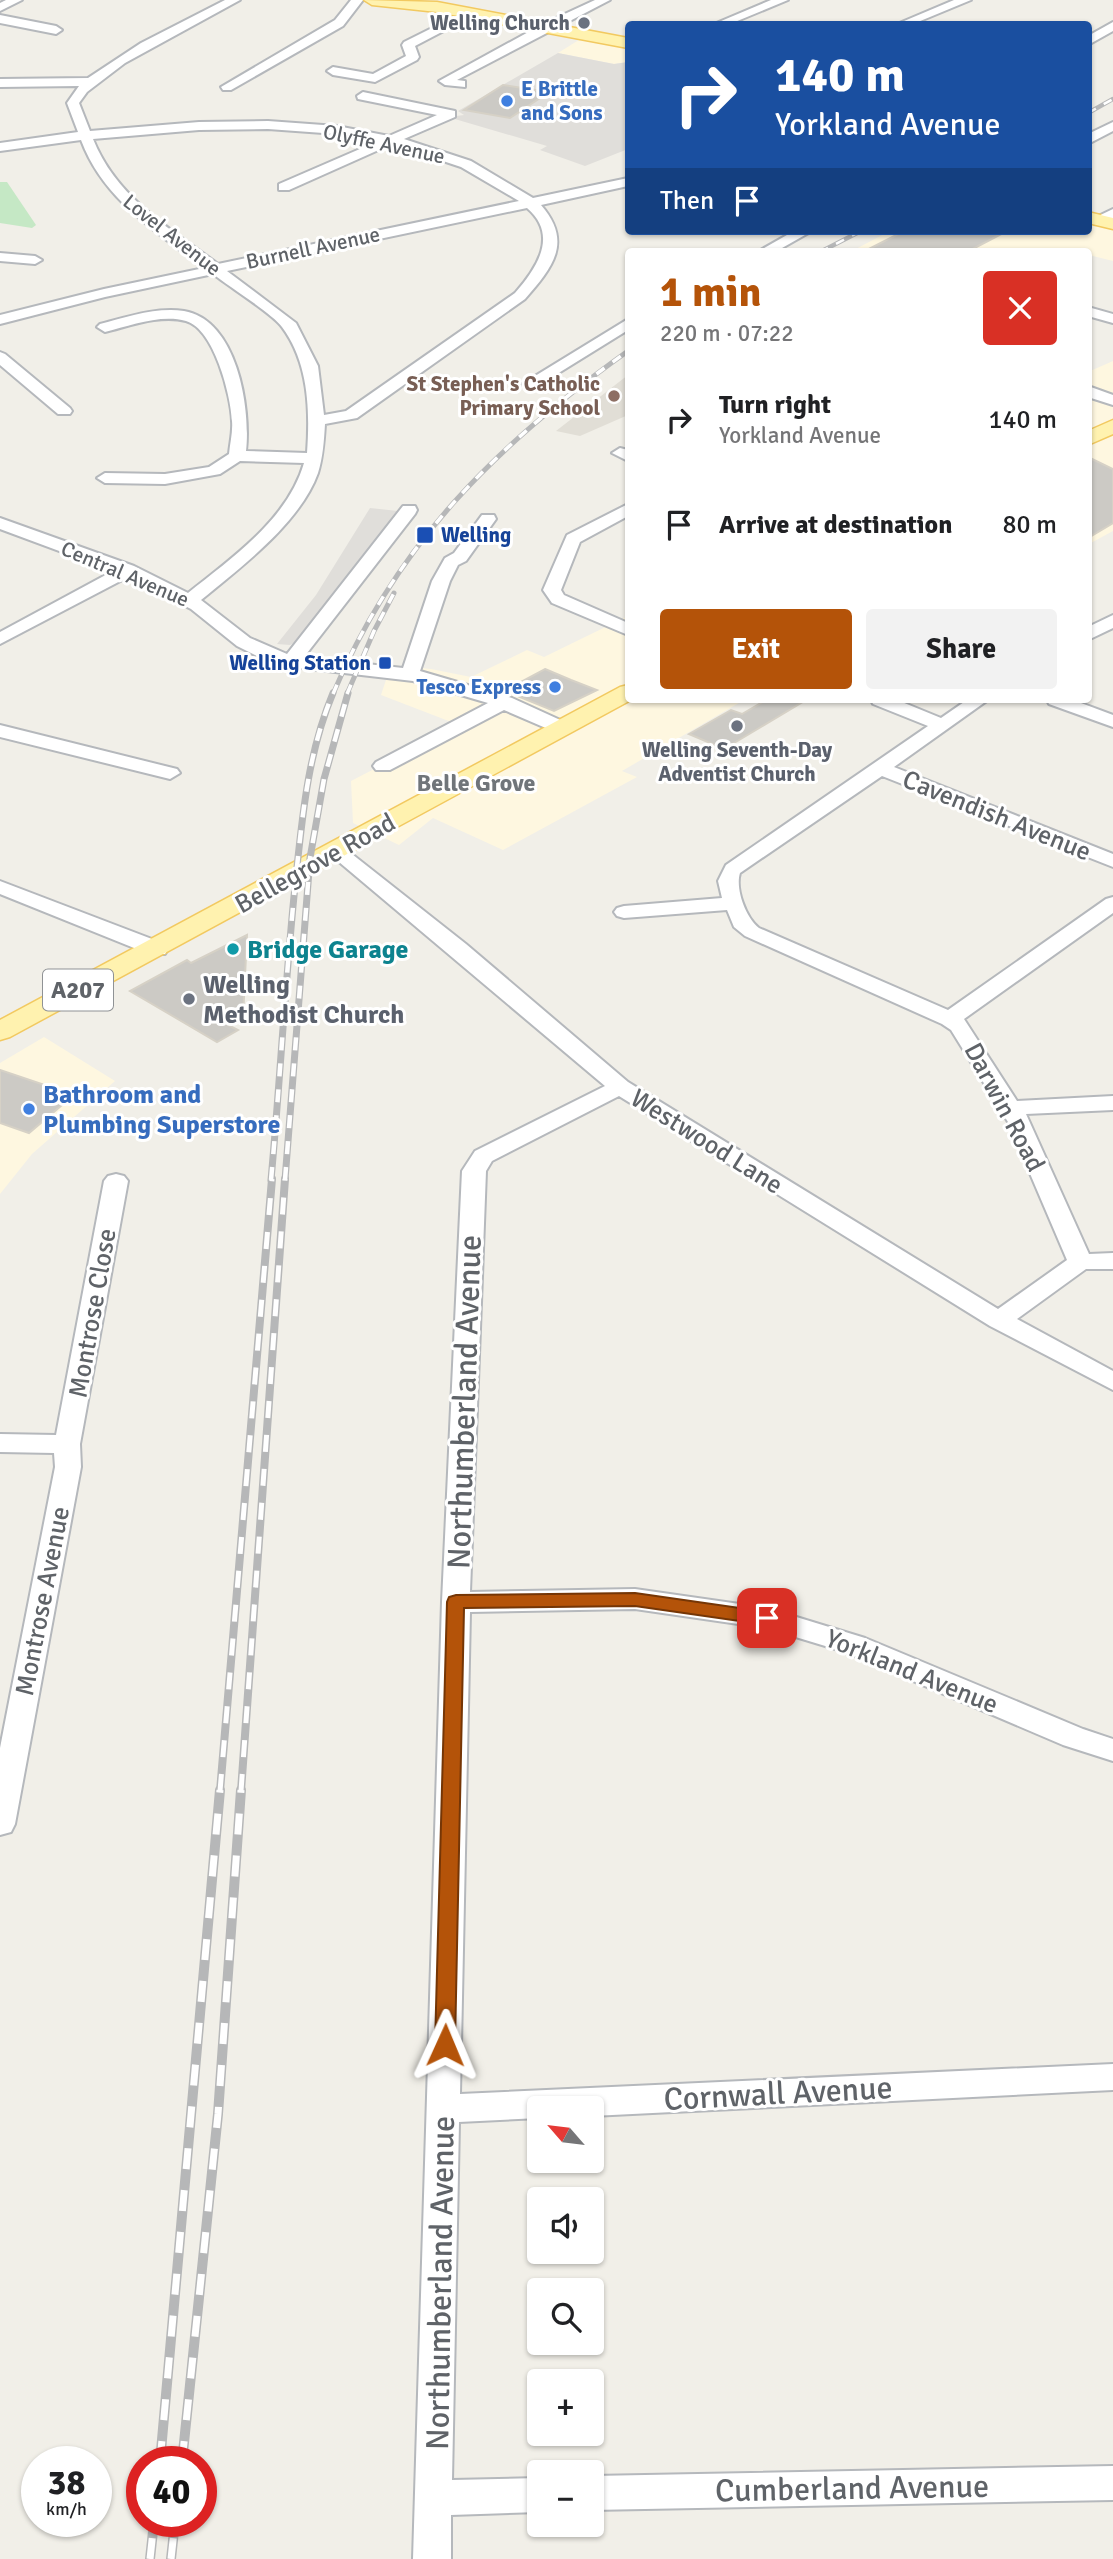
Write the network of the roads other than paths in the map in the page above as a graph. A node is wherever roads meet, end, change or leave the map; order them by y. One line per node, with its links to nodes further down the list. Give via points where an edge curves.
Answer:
1 (14, 0): 9 (street)
2 (234, 0): 20 (street)
3 (357, 0): 23 (street, via 339,23)
4 (372, 0): 8 (main road)
5 (604, 0): 15 (street)
6 (782, 0): 12 (street)
7 (965, 0): 13 (street)
8 (420, 2): 10 (main road)
9 (0, 7)
10 (472, 13): 15 (main road); 19 (street, via 408,45 413,57 375,78)
11 (0, 19): 16 (street)
12 (728, 21)
13 (912, 21)
14 (1113, 26): 17 (street)
15 (548, 27): 18 (main road); 22 (street, via 445,81)
16 (56, 30)
17 (1092, 39)
18 (625, 42)
19 (333, 71)
20 (88, 82): 21 (street); 26 (street, Lovel Avenue, via 73,103)
21 (0, 83)
22 (461, 84)
23 (227, 88)
24 (363, 96): 28 (street, via 450,114)
25 (1113, 126): 27 (street)
26 (85, 134): 28 (street, Olyffe Avenue, via 236,124 326,130); 29 (street, Olyffe Avenue); 37 (street, Lovel Avenue, via 104,176 131,207)
27 (1092, 138)
28 (388, 141): 31 (street); 32 (street, Olyffe Avenue, via 461,162)
29 (0, 147)
30 (625, 183): 32 (street, Burnell Avenue)
31 (284, 187)
32 (529, 201): 37 (street, Burnell Avenue); 46 (street, Olyffe Avenue, via 548,222 551,233 552,252 541,273 520,296)
33 (797, 235): 34 (street)
34 (772, 248)
35 (0, 257): 36 (street)
36 (35, 260)
37 (214, 270): 38 (street, Burnell Avenue); 47 (street, Lovel Avenue, via 288,323 310,366)
38 (0, 320)
39 (625, 326): 42 (street)
40 (105, 327): 51 (street, via 170,315 196,319 210,329 222,350 240,419)
41 (0, 357): 45 (street)
42 (530, 384)
43 (1092, 392): 44 (street)
44 (1113, 400)
45 (64, 411)
46 (351, 415): 47 (street, Olyffe Avenue); 50 (street, Lovel Avenue)
47 (317, 421): 50 (street, Lovel Avenue)
48 (1113, 426): 49 (main road)
49 (1092, 437)
50 (314, 455): 51 (street); 58 (street, Lovel Avenue, via 309,475 278,524)
51 (237, 456): 52 (street, via 214,471 165,479)
52 (105, 478)
53 (410, 510): 63 (street)
54 (625, 511): 60 (street, via 573,539 552,590 558,599)
55 (488, 519): 64 (street, via 460,557 451,562 441,581)
56 (0, 523): 57 (street, Central Avenue)
57 (128, 570): 58 (street, Central Avenue); 62 (street)
58 (190, 600): 63 (street, Central Avenue, via 239,642)
59 (1113, 620): 61 (street)
60 (625, 629)
61 (1092, 633)
62 (0, 639)
63 (292, 660): 64 (street, Central Avenue)
64 (410, 674): 66 (street, Central Avenue)
65 (625, 694): 73 (main road, Bellegrove Road / A207)
66 (505, 702): 73 (street, Central Avenue); 75 (street)
67 (887, 703): 72 (street)
68 (975, 703): 72 (street, Darwin Road)
69 (1064, 703): 70 (street)
70 (1113, 721)
71 (420, 725): 75 (street)
72 (942, 725): 77 (street, Darwin Road)
73 (562, 729): 79 (main road, Bellegrove Road / A207)
74 (0, 731): 78 (street)
75 (442, 735): 76 (street)
76 (383, 766)
77 (880, 768): 80 (street, Cavendish Avenue); 82 (street, Darwin Road, via 733,869 727,881)
78 (170, 773)
79 (336, 851): 85 (main road, Bellegrove Road / A207); 88 (street, Westwood Lane)
80 (1113, 861)
81 (0, 887): 85 (street)
82 (734, 903): 84 (street); 86 (street, Darwin Road, via 752,932)
83 (1113, 903): 86 (street)
84 (624, 912)
85 (157, 949): 87 (main road, Bellegrove Road / A207)
86 (950, 1019): 90 (street, Darwin Road, via 964,1031)
87 (0, 1031)
88 (620, 1087): 94 (street, Westwood Lane); 98 (street, Northumberland Avenue, via 483,1156 474,1171)
89 (1113, 1103): 90 (street)
90 (1011, 1108): 93 (street, Darwin Road)
91 (116, 1181): 97 (street, Montrose Close)
92 (1113, 1261): 93 (street)
93 (1080, 1262): 94 (street)
94 (999, 1321): 95 (street, Westwood Lane)
95 (1113, 1382)
96 (0, 1443): 97 (street)
97 (67, 1444): 100 (street, Montrose Avenue, via 68,1467)
98 (456, 1602): 99 (street, Yorkland Avenue, via 635,1599 767,1618 855,1645); 102 (street, Northumberland Avenue)
99 (1113, 1750)
100 (0, 1824)
101 (1113, 2077): 102 (street, Cornwall Avenue)
102 (443, 2109): 106 (street, Northumberland Avenue)
103 (1113, 2483): 104 (street, Cumberland Avenue)
104 (604, 2494)
105 (527, 2495): 106 (street)
106 (435, 2498): 107 (street, Northumberland Avenue)
107 (432, 2559)

